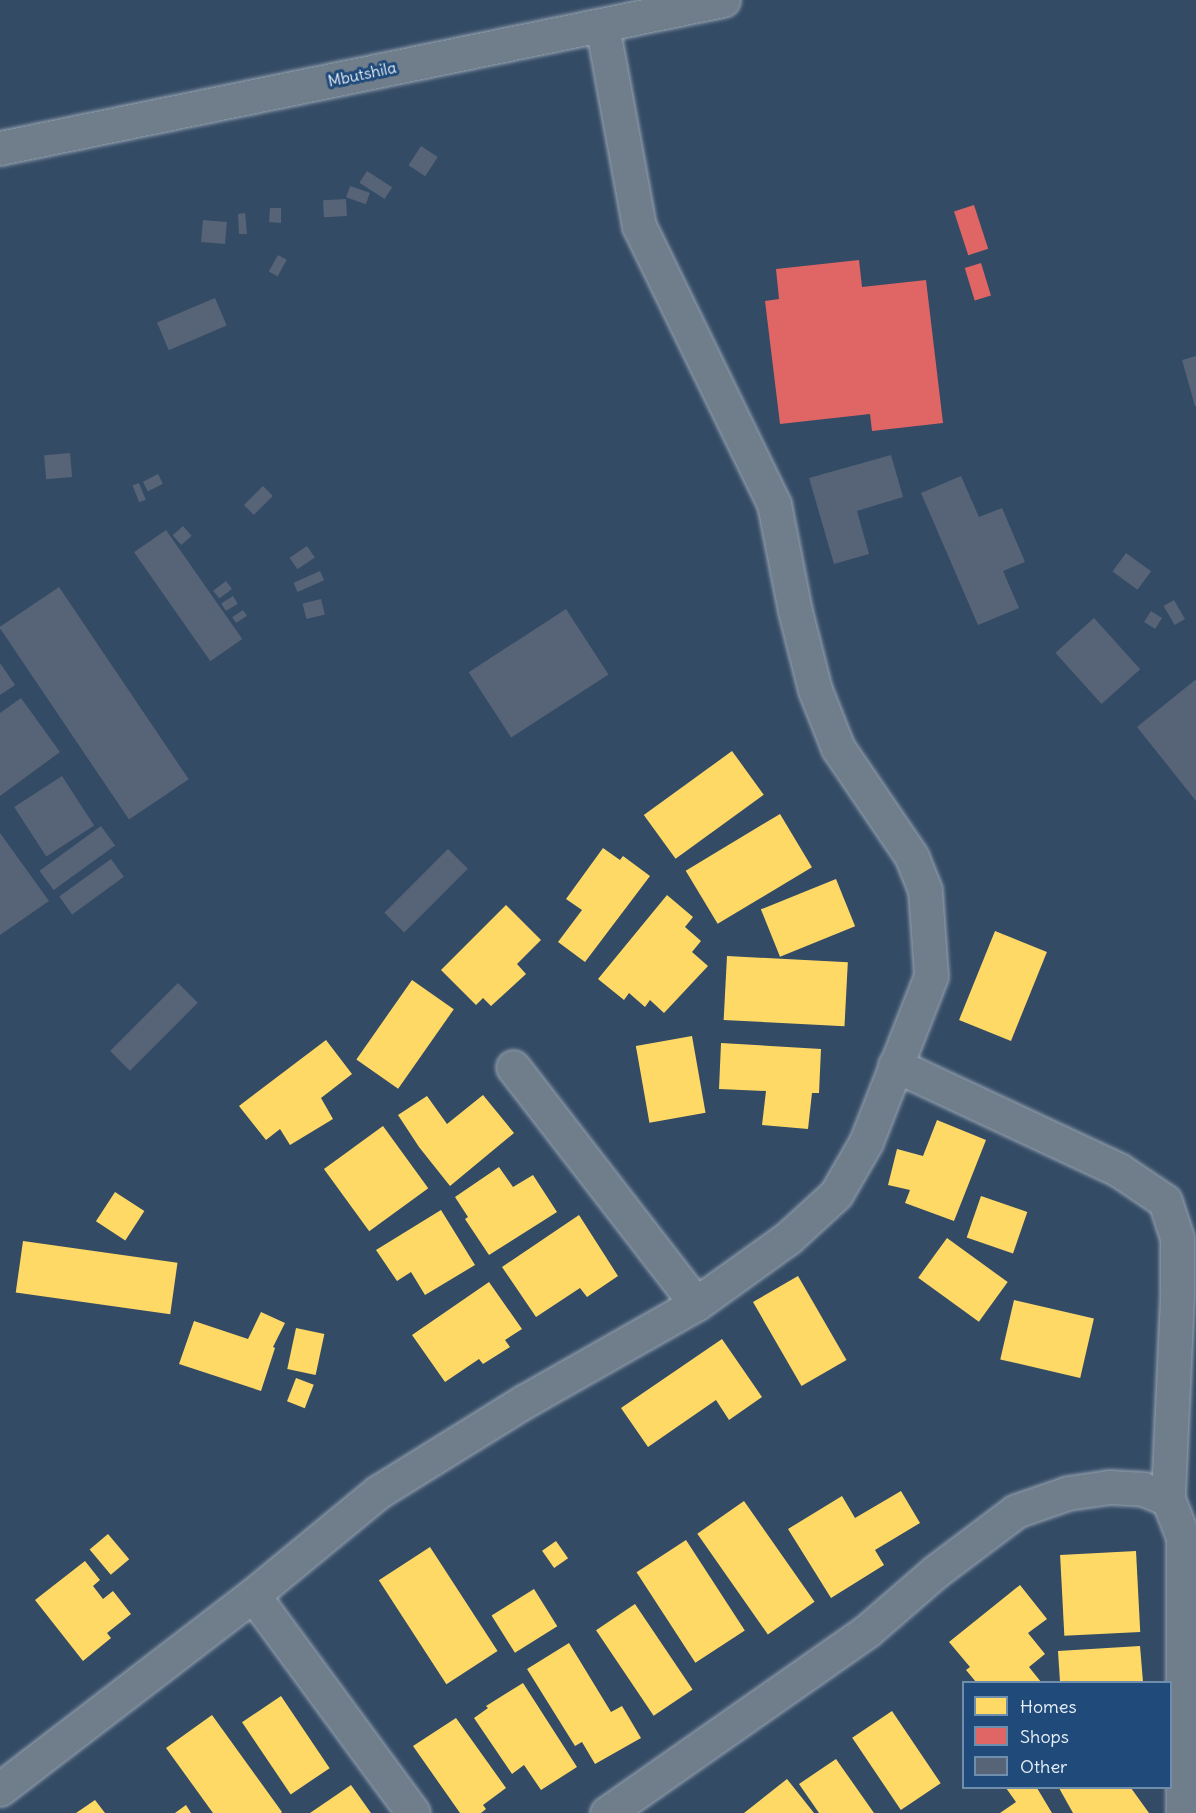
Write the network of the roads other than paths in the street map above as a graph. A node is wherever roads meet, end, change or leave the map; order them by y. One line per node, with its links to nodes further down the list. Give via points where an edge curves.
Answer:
1 (723, 0): 2 (street, Mbutshila)
2 (602, 25): 3 (street, Mbutshila); 4 (street, via 639,226 774,504 815,690 838,748 912,857 925,890 931,976)
3 (0, 148)
4 (896, 1065): 6 (street, via 866,1142 836,1194 788,1238); 7 (street, via 1119,1170 1165,1201 1177,1238 1178,1297)
5 (513, 1067): 6 (street)
6 (696, 1304): 8 (street, via 525,1401 378,1492)
7 (1168, 1498): 11 (street, via 1143,1489 1109,1487 1068,1493 1016,1512 935,1572 867,1631); 12 (street, via 1183,1538)
8 (254, 1596): 9 (street); 10 (street)
9 (0, 1789)
10 (413, 1813)
11 (608, 1813)
12 (1182, 1813)

